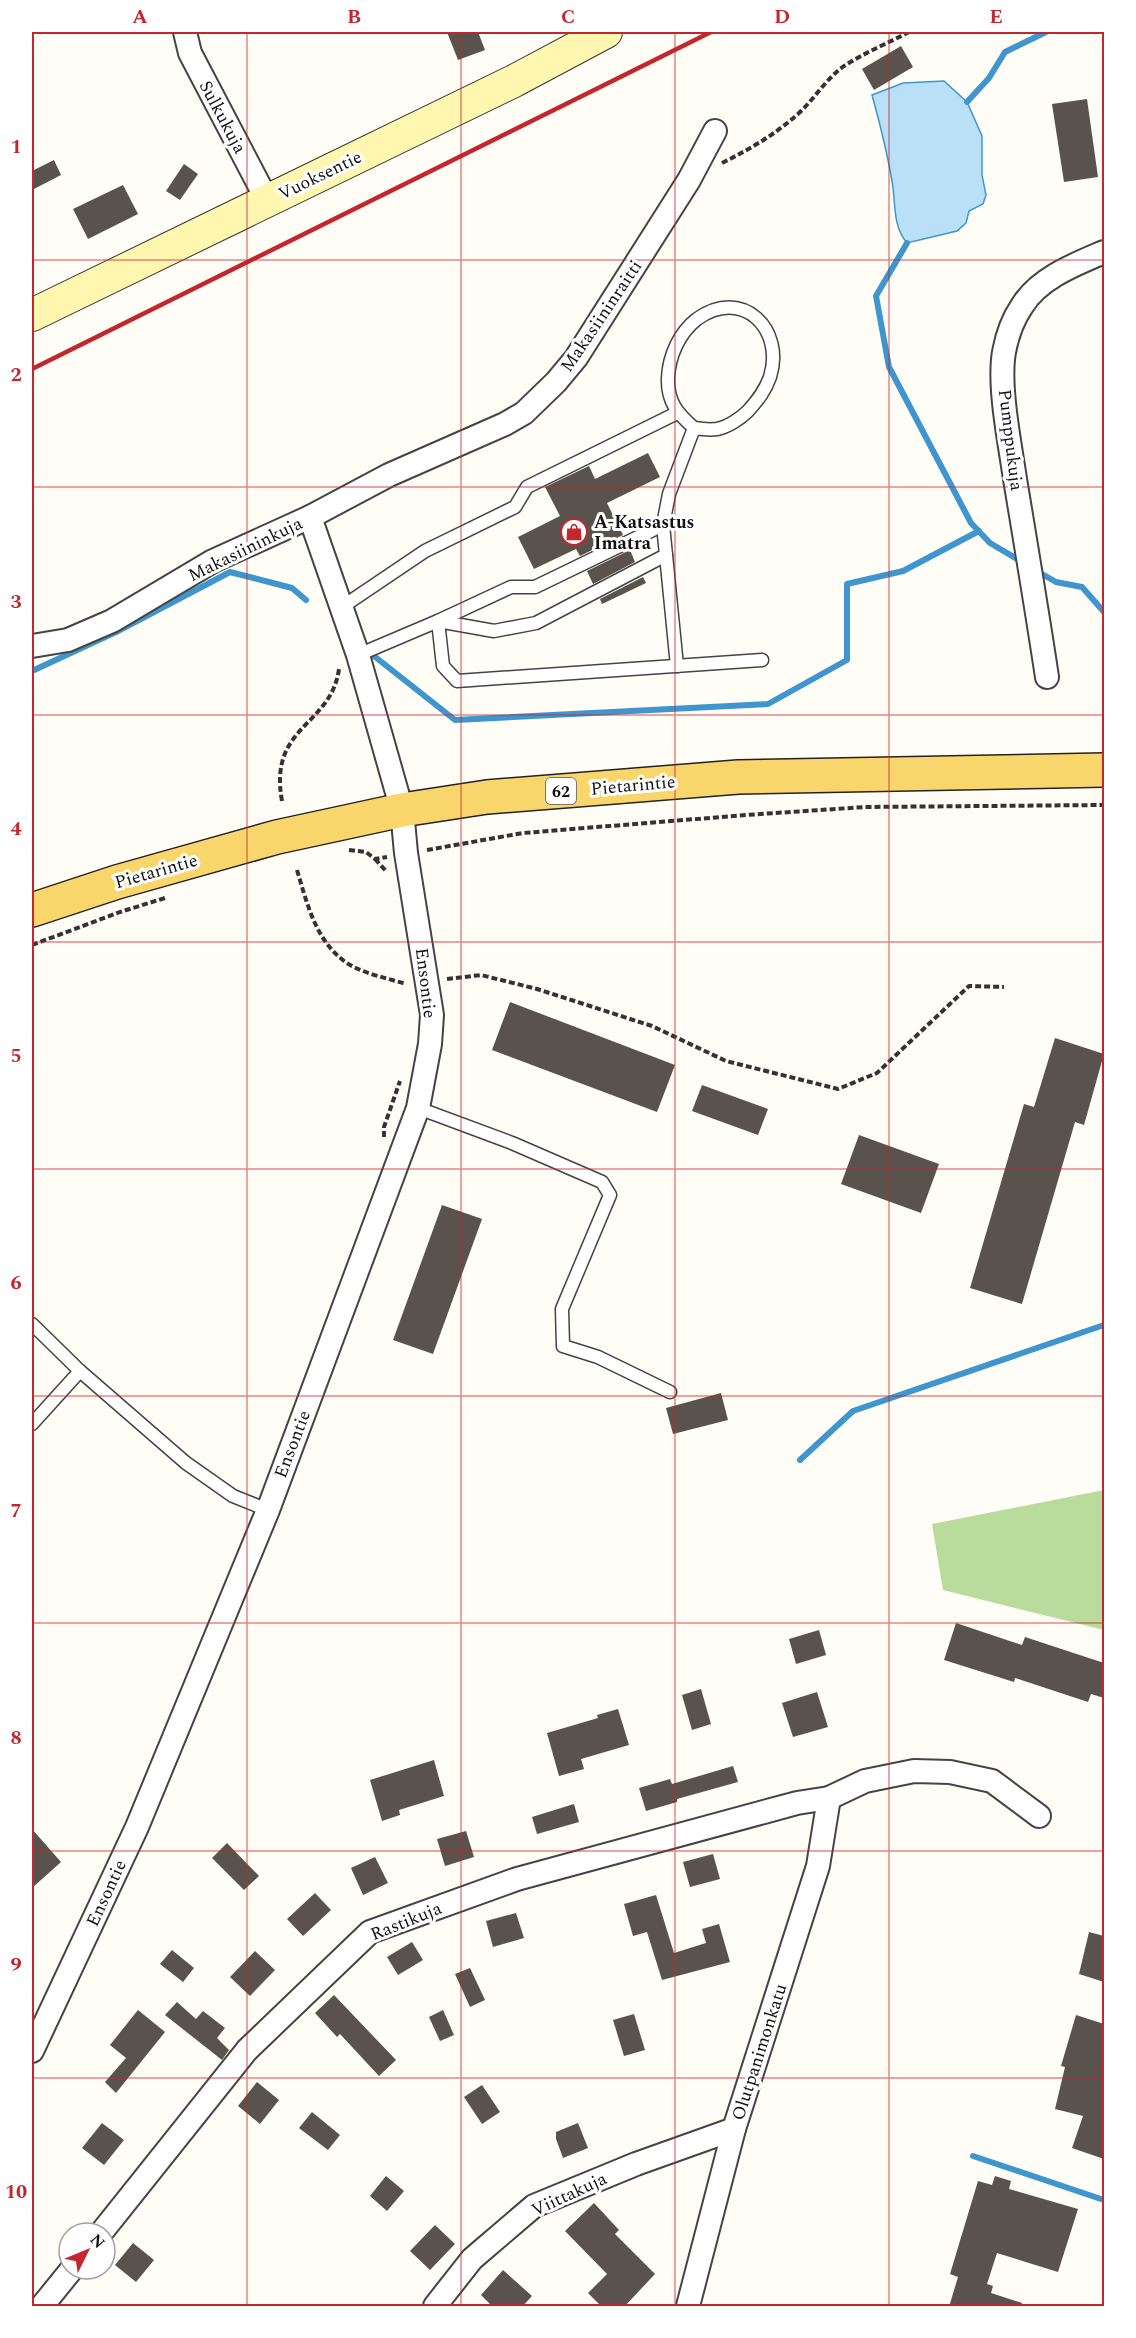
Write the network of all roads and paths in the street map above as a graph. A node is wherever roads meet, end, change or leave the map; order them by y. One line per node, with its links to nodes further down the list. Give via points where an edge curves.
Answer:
1 (185, 32): 6 (street, Sulkukuja, via 190,54)
2 (606, 32): 6 (street, Vuoksentie, via 514,81)
3 (915, 32): 5 (path, via 844,66 777,131)
4 (716, 131): 5 (street, Makasiininraitti)
5 (690, 180): 11 (street, Makasiininraitti, via 576,358 524,413 388,475)
6 (267, 200): 8 (street, Vuoksentie)
7 (1104, 252): 20 (street, Pumppukuja, via 1041,285 1023,304 1004,352 1002,373 1009,438)
8 (32, 315)
9 (677, 413): 10 (lane); 10 (lane, via 668,387 669,365 676,344 689,326 706,313 724,307 742,308 756,317 767,333 771,351 771,374 761,398 742,418 718,429); 14 (lane, via 527,487 515,507 425,551)
10 (694, 428): 12 (lane, via 669,494)
11 (310, 517): 14 (street, Makasiininkuja); 16 (street, Makasiininkuja, via 213,561 112,621 68,640)
12 (663, 525): 13 (lane); 15 (lane, via 536,587 511,587)
13 (666, 555): 15 (lane, via 536,623 494,631); 19 (lane)
14 (342, 607): 17 (street, Makasiininkuja)
15 (438, 621): 17 (lane); 19 (lane, via 443,666 458,681)
16 (32, 646)
17 (347, 657): 22 (path, via 325,704 287,747 278,780); 24 (street, Makasiininkuja)
18 (762, 660): 19 (lane)
19 (677, 666)
20 (1047, 677)
21 (1104, 770): 24 (main road, Pietarintie / 62, via 738,777 487,797)
22 (282, 801)
23 (1104, 805): 26 (path, via 865,807 746,814 523,833)
24 (402, 810): 26 (street, Ensontie); 31 (main road, Pietarintie / 62, via 277,837)
25 (344, 850): 27 (path, via 366,852)
26 (406, 853): 27 (path); 33 (street, Ensontie)
27 (375, 859): 29 (path)
28 (297, 870): 33 (path, via 312,918 326,943 345,962 409,985)
29 (388, 874)
30 (173, 896): 32 (path)
31 (32, 910)
32 (32, 945)
33 (417, 977): 34 (path, via 481,975 537,989 652,1026 726,1060 838,1089 878,1073 969,986); 36 (street, Ensontie, via 432,1015)
34 (1004, 987)
35 (402, 1074): 37 (path, via 384,1127 384,1141)
36 (418, 1108): 37 (street, Ensontie); 40 (lane, via 602,1182 610,1195 562,1309 563,1346)
37 (400, 1158): 42 (street, Ensontie)
38 (32, 1324): 39 (lane)
39 (80, 1371): 41 (lane); 42 (lane, via 186,1463 233,1496)
40 (670, 1392)
41 (32, 1424)
42 (268, 1510): 45 (street, Ensontie, via 137,1827)
43 (829, 1798): 44 (street, Rastikuja, via 865,1781 914,1771 950,1772 992,1781); 46 (street, Olutpanimonkatu, via 818,1866); 47 (street, Rastikuja, via 797,1803 517,1879 370,1932 247,2050)
44 (1039, 1816)
45 (32, 2050)
46 (734, 2129): 50 (street, Viittakuja, via 534,2206 472,2259); 51 (street, Olutpanimonkatu)
47 (111, 2221)
48 (63, 2281): 49 (street)
49 (42, 2307)
50 (435, 2307)
51 (688, 2307)

